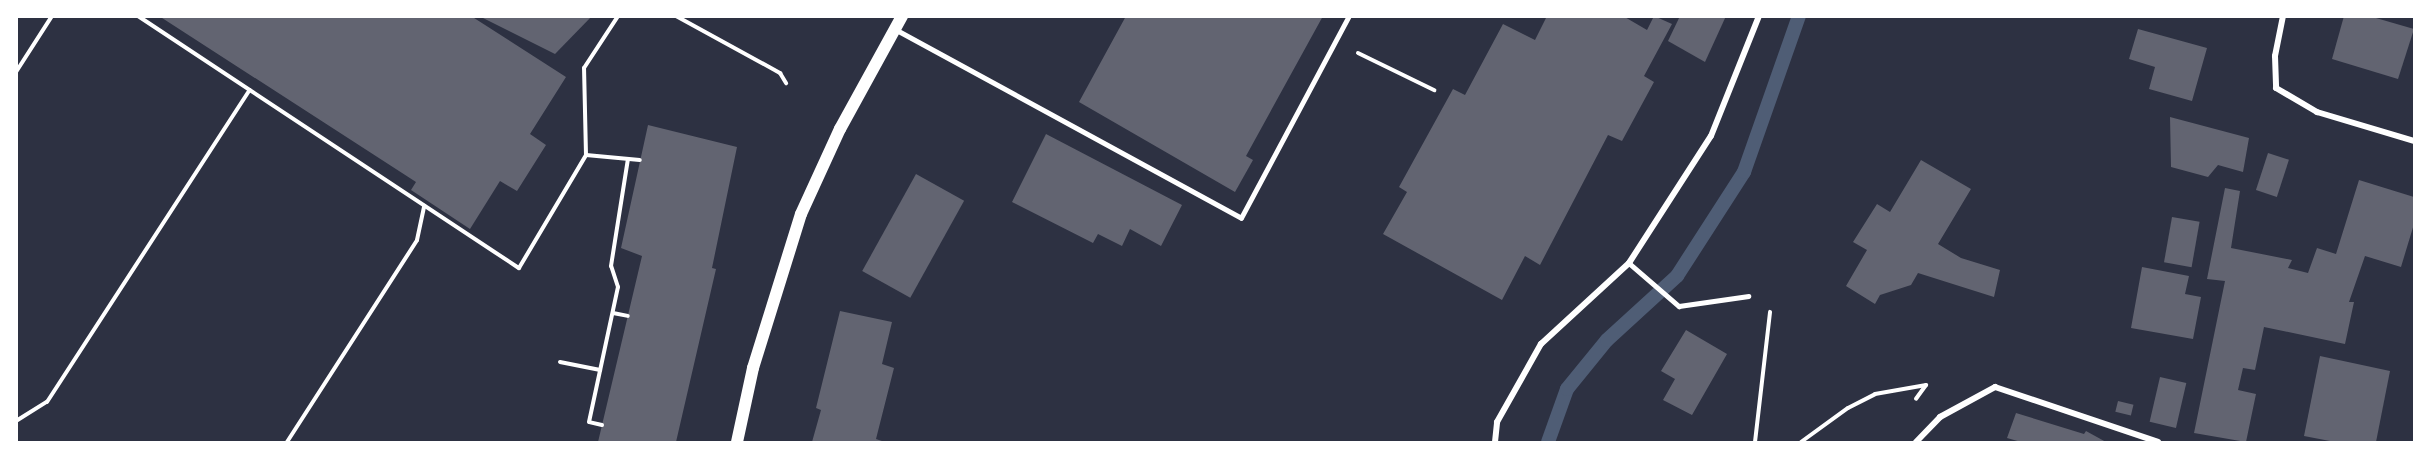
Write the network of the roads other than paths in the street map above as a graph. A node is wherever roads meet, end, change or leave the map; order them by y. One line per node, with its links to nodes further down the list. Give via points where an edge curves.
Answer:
1 (902, 16): 5 (main road)
2 (1349, 16): 5 (lane, via 1241,218)
3 (1759, 16): 7 (street, via 1711,136)
4 (2283, 16): 6 (street, via 2275,56 2276,88 2317,111)
5 (895, 29): 9 (main road, via 840,129 801,214 753,368)
6 (2415, 141)
7 (1629, 263): 8 (lane, via 1678,306); 10 (street, via 1541,344 1497,422)
8 (1748, 296)
9 (737, 442)
10 (1495, 442)
11 (1916, 442): 12 (street, via 1940,417 1995,387)
12 (2158, 442)

